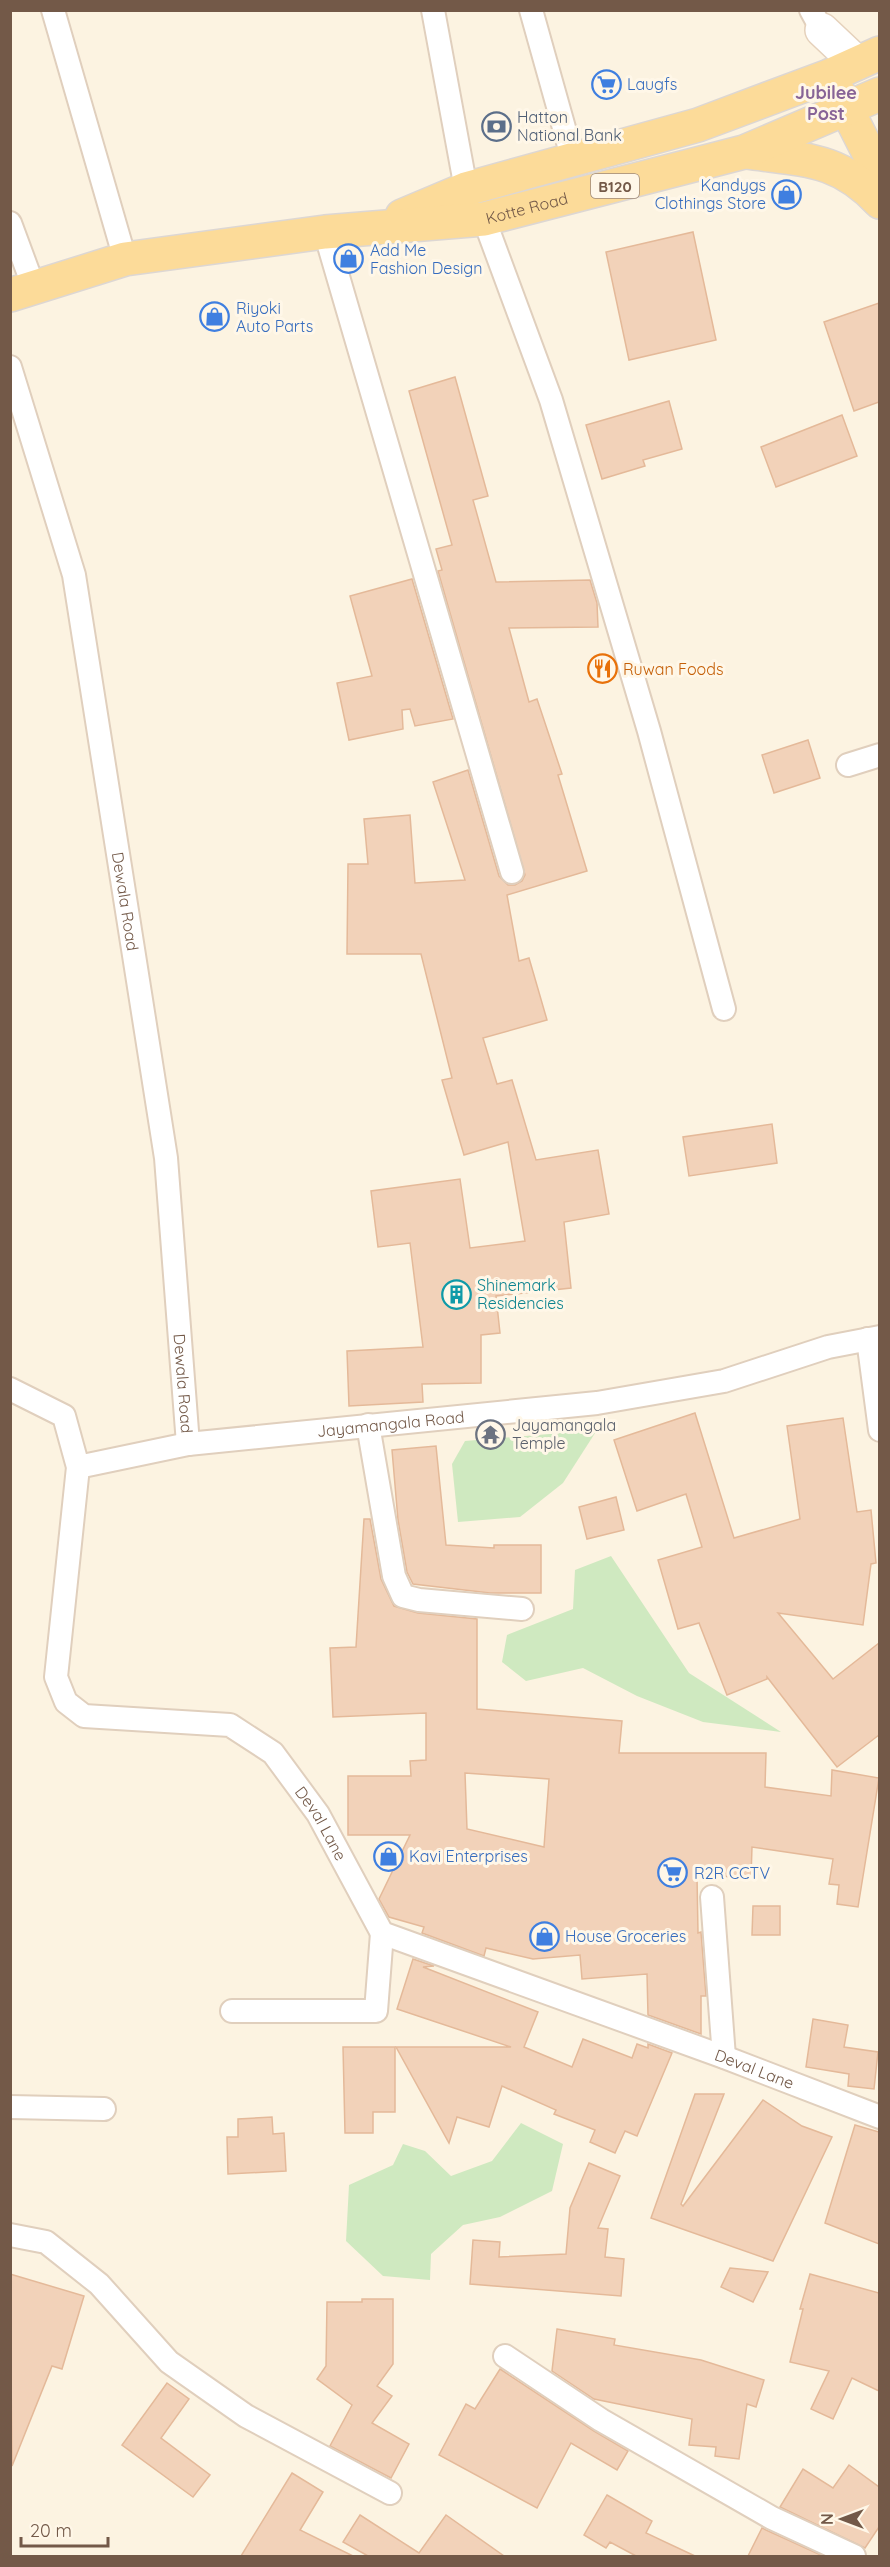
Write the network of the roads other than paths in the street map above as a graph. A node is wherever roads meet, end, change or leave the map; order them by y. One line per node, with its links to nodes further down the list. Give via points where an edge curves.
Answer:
1 (53, 10): 16 (street)
2 (433, 10): 10 (street)
3 (531, 10): 8 (street)
4 (817, 20): 5 (main road)
5 (855, 64): 6 (main road); 8 (main road, Kotte Road / B120, via 698,125)
6 (870, 101): 7 (main road, Kotte Road / B120); 9 (main road)
7 (744, 152): 11 (main road, via 826,164 862,183); 12 (main road, Kotte Road / B120)
8 (573, 160): 10 (main road, Kotte Road / B120)
9 (879, 175)
10 (466, 189): 14 (main road, Kotte Road / B120)
11 (879, 202)
12 (484, 219): 14 (main road, Kotte Road / B120); 22 (street, via 551,400 649,731)
13 (10, 223): 17 (street)
14 (374, 228): 15 (main road, Kotte Road / B120)
15 (325, 232): 16 (main road, Kotte Road / B120); 21 (street)
16 (125, 259): 17 (main road, Kotte Road / B120)
17 (22, 292)
18 (10, 367): 27 (street, Dewala Road, via 75,587 166,1158)
19 (879, 755): 20 (street)
20 (848, 765)
21 (512, 872)
22 (724, 1009)
23 (874, 1338): 25 (street, Jayamangala Road, via 828,1347 724,1381 608,1401); 26 (street)
24 (10, 1389): 28 (street, Deval Lane, via 64,1416)
25 (368, 1425): 27 (street, Jayamangala Road); 29 (street, via 394,1576 403,1596)
26 (879, 1430)
27 (188, 1444): 28 (street, Jayamangala Road)
28 (78, 1467): 31 (street, Deval Lane, via 56,1677 66,1702 84,1716 230,1725 273,1753 318,1814)
29 (522, 1610)
30 (712, 1897): 33 (street)
31 (382, 1933): 32 (street, via 376,2011); 33 (street, Deval Lane)
32 (232, 2011)
33 (724, 2057): 36 (street, Deval Lane)
34 (10, 2108): 35 (street)
35 (104, 2109)
36 (879, 2117)
37 (10, 2235): 39 (street, via 46,2242 99,2284 169,2362 246,2416)
38 (505, 2356): 40 (street, via 601,2420 772,2518)
39 (390, 2493)
40 (855, 2556)

